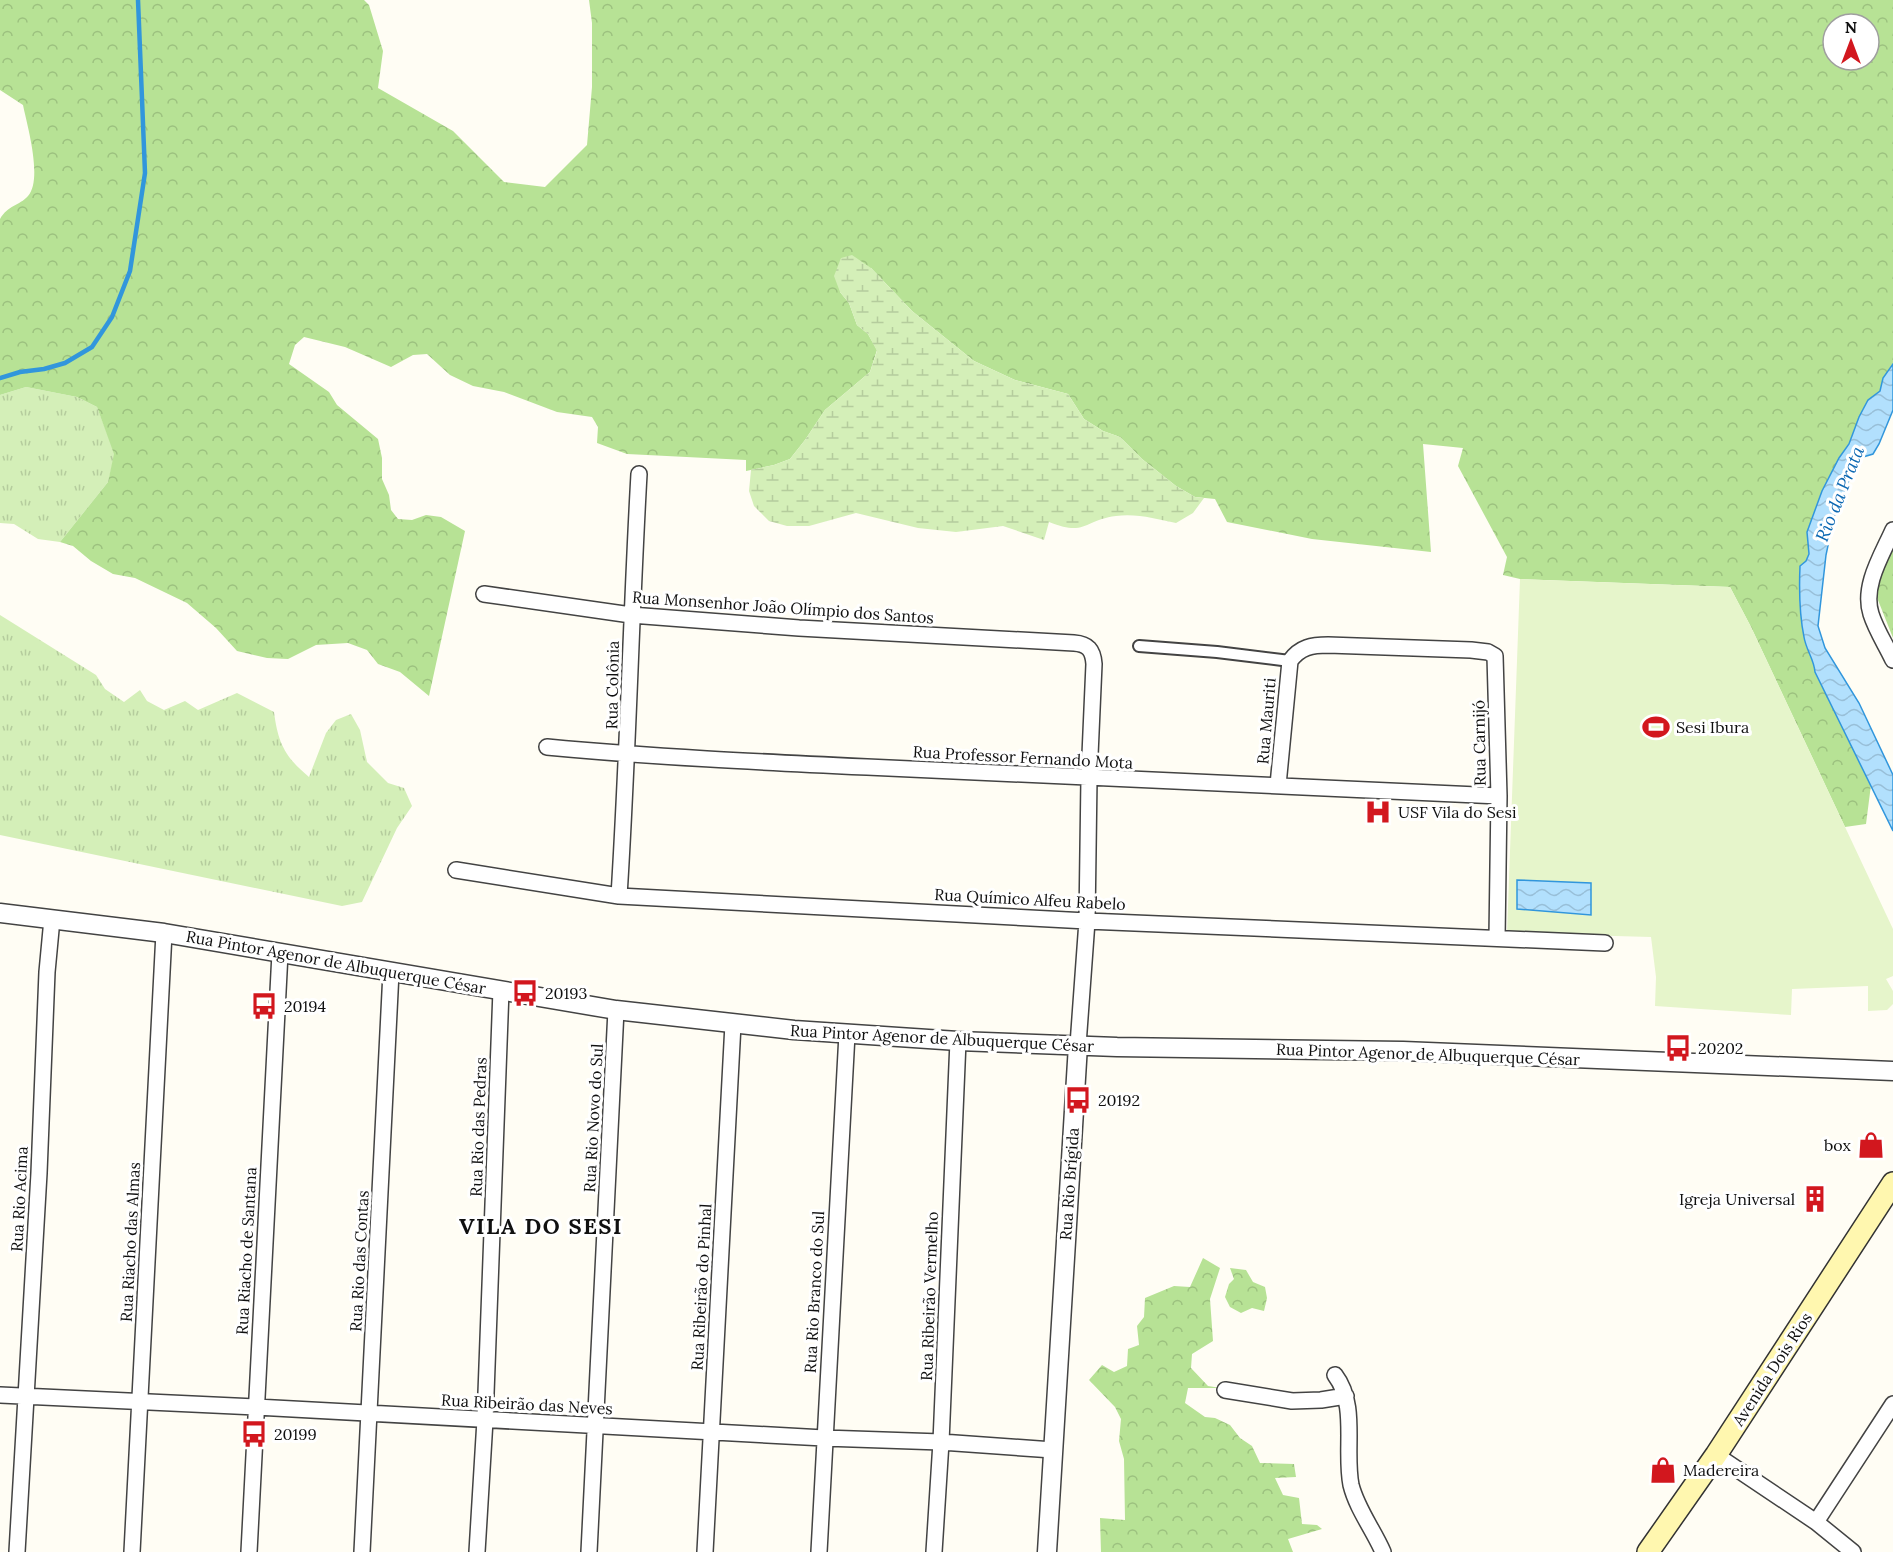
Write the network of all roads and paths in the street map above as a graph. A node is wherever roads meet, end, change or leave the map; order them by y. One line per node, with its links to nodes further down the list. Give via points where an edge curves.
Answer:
1 (639, 474): 4 (street, Rua Colônia)
2 (1893, 530): 7 (street, via 1868,599)
3 (484, 594): 4 (street, Rua Monsenhor João Olímpio dos Santos)
4 (631, 615): 5 (street, Rua Monsenhor João Olímpio dos Santos); 10 (street, Rua Colônia)
5 (1080, 644): 11 (street, Rua Rio Brígida, via 1090,649 1094,657)
6 (1139, 646): 8 (street)
7 (1893, 660)
8 (1290, 661): 12 (street, Rua Mauriti); 13 (street, Rua Carnijó, via 1300,650 1319,645 1471,650 1495,656)
9 (547, 747): 10 (street, Rua Professor Fernando Mota)
10 (628, 755): 11 (street, Rua Professor Fernando Mota); 15 (street, Rua Colônia)
11 (1089, 778): 12 (street, Rua Professor Fernando Mota); 18 (street, Rua Rio Brígida)
12 (1278, 784): 13 (street, Rua Professor Fernando Mota)
13 (1498, 796): 20 (street, Rua Carnijó)
14 (456, 870): 15 (street, Rua Químico Alfeu Rabelo)
15 (619, 896): 18 (street, Rua Químico Alfeu Rabelo)
16 (0, 913): 17 (street, Rua Pintor Agenor de Albuquerque César)
17 (52, 919): 19 (street, Rua Pintor Agenor de Albuquerque César); 36 (street, Rua Rio Acima)
18 (1087, 921): 20 (street, Rua Químico Alfeu Rabelo); 29 (street, Rua Rio Brígida)
19 (164, 933): 22 (street, Rua Pintor Agenor de Albuquerque César); 37 (street, Rua Riacho das Almas)
20 (1497, 938): 21 (street, Rua Químico Alfeu Rabelo)
21 (1605, 942)
22 (280, 953): 23 (street, Rua Pintor Agenor de Albuquerque César); 39 (street, Rua Riacho de Santana)
23 (391, 972): 24 (street, Rua Pintor Agenor de Albuquerque César); 40 (street, Rua Rio das Contas)
24 (501, 990): 25 (street, Rua Pintor Agenor de Albuquerque César); 41 (street, Rua Rio das Pedras)
25 (616, 1010): 26 (street, Rua Pintor Agenor de Albuquerque César); 42 (street, Rua Rio Novo do Sul)
26 (733, 1024): 27 (street, Rua Pintor Agenor de Albuquerque César); 43 (street, Rua Ribeirão do Pinhal)
27 (847, 1034): 28 (street, Rua Pintor Agenor de Albuquerque César); 44 (street, Rua Rio Branco do Sul)
28 (958, 1041): 29 (street, Rua Pintor Agenor de Albuquerque César); 45 (street, Rua Ribeirão Vermelho)
29 (1078, 1045): 30 (street, Rua Pintor Agenor de Albuquerque César, via 1403,1051); 46 (street, Rua Rio Brígida)
30 (1893, 1071)
31 (1893, 1183): 47 (main road, Avenida Dois Rios)
32 (1335, 1376): 35 (street)
33 (1226, 1390): 35 (street, via 1297,1402)
34 (0, 1395): 36 (street, Rua Ribeirão das Neves)
35 (1346, 1396): 60 (street, via 1352,1486)
36 (25, 1397): 37 (street, Rua Ribeirão das Neves); 50 (street, Rua Rio Acima)
37 (140, 1402): 39 (street, Rua Ribeirão das Neves); 51 (street, Rua Riacho das Almas)
38 (1893, 1404): 48 (street)
39 (256, 1407): 40 (street, Rua Ribeirão das Neves); 52 (street, Rua Riacho de Santana)
40 (370, 1413): 41 (street, Rua Ribeirão das Neves); 53 (street, Rua Rio das Contas)
41 (485, 1420): 42 (street, Rua Ribeirão das Neves); 54 (street, Rua Rio das Pedras)
42 (595, 1426): 43 (street, Rua Ribeirão das Neves); 55 (street, Rua Rio Novo do Sul)
43 (712, 1431): 44 (street, Rua Ribeirão das Neves); 56 (street, Rua Ribeirão do Pinhal)
44 (824, 1438): 45 (street, Rua Ribeirão das Neves); 57 (street, Rua Rio Branco do Sul)
45 (941, 1442): 46 (street, Rua Ribeirão das Neves); 58 (street, Rua Ribeirão Vermelho)
46 (1053, 1450): 59 (street, Rua Rio Brígida)
47 (1716, 1455): 48 (street); 49 (main road, Avenida Dois Rios)
48 (1816, 1522): 61 (street)
49 (1650, 1551)
50 (17, 1552)
51 (132, 1552)
52 (249, 1552)
53 (362, 1552)
54 (477, 1552)
55 (589, 1552)
56 (705, 1552)
57 (819, 1552)
58 (934, 1552)
59 (1047, 1552)
60 (1383, 1552)
61 (1853, 1552)

